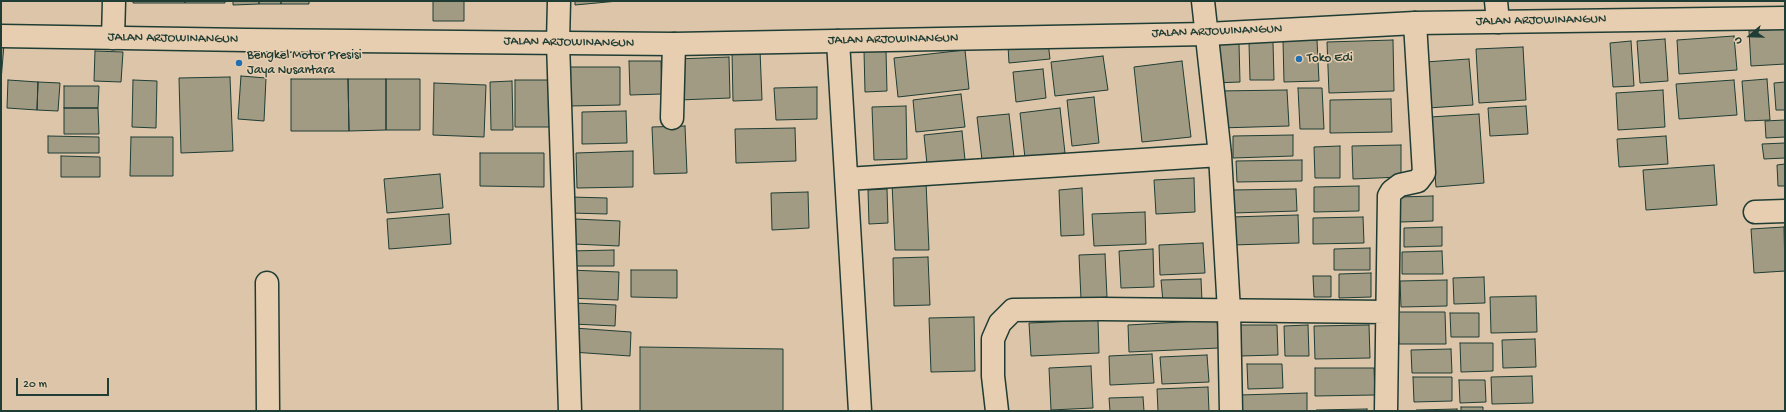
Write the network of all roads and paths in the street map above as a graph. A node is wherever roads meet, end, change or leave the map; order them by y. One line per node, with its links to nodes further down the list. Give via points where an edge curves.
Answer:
1 (114, 1): 10 (street)
2 (559, 1): 12 (street)
3 (1203, 1): 8 (street)
4 (1496, 1): 6 (street)
5 (1785, 18): 6 (street, JALAN ARJOWINANGUN)
6 (1498, 22): 7 (street, JALAN ARJOWINANGUN)
7 (1415, 23): 8 (street, JALAN ARJOWINANGUN); 21 (street, via 1424,173 1418,181 1400,186 1389,196)
8 (1207, 34): 11 (street, JALAN ARJOWINANGUN); 15 (street)
9 (1, 36): 10 (street, JALAN ARJOWINANGUN)
10 (113, 38): 12 (street, JALAN ARJOWINANGUN)
11 (838, 41): 13 (street, JALAN ARJOWINANGUN); 16 (street)
12 (558, 42): 13 (street, JALAN ARJOWINANGUN); 23 (street)
13 (674, 44): 14 (street)
14 (672, 118)
15 (1220, 155): 16 (street); 20 (street)
16 (847, 179): 24 (street)
17 (1785, 211): 18 (street)
18 (1756, 212)
19 (267, 283): 22 (street)
20 (1228, 311): 21 (street); 25 (street, via 1013,310 1000,323 993,339 993,376); 26 (street)
21 (1387, 312): 27 (street)
22 (268, 411)
23 (570, 411)
24 (860, 411)
25 (997, 411)
26 (1231, 411)
27 (1386, 411)

